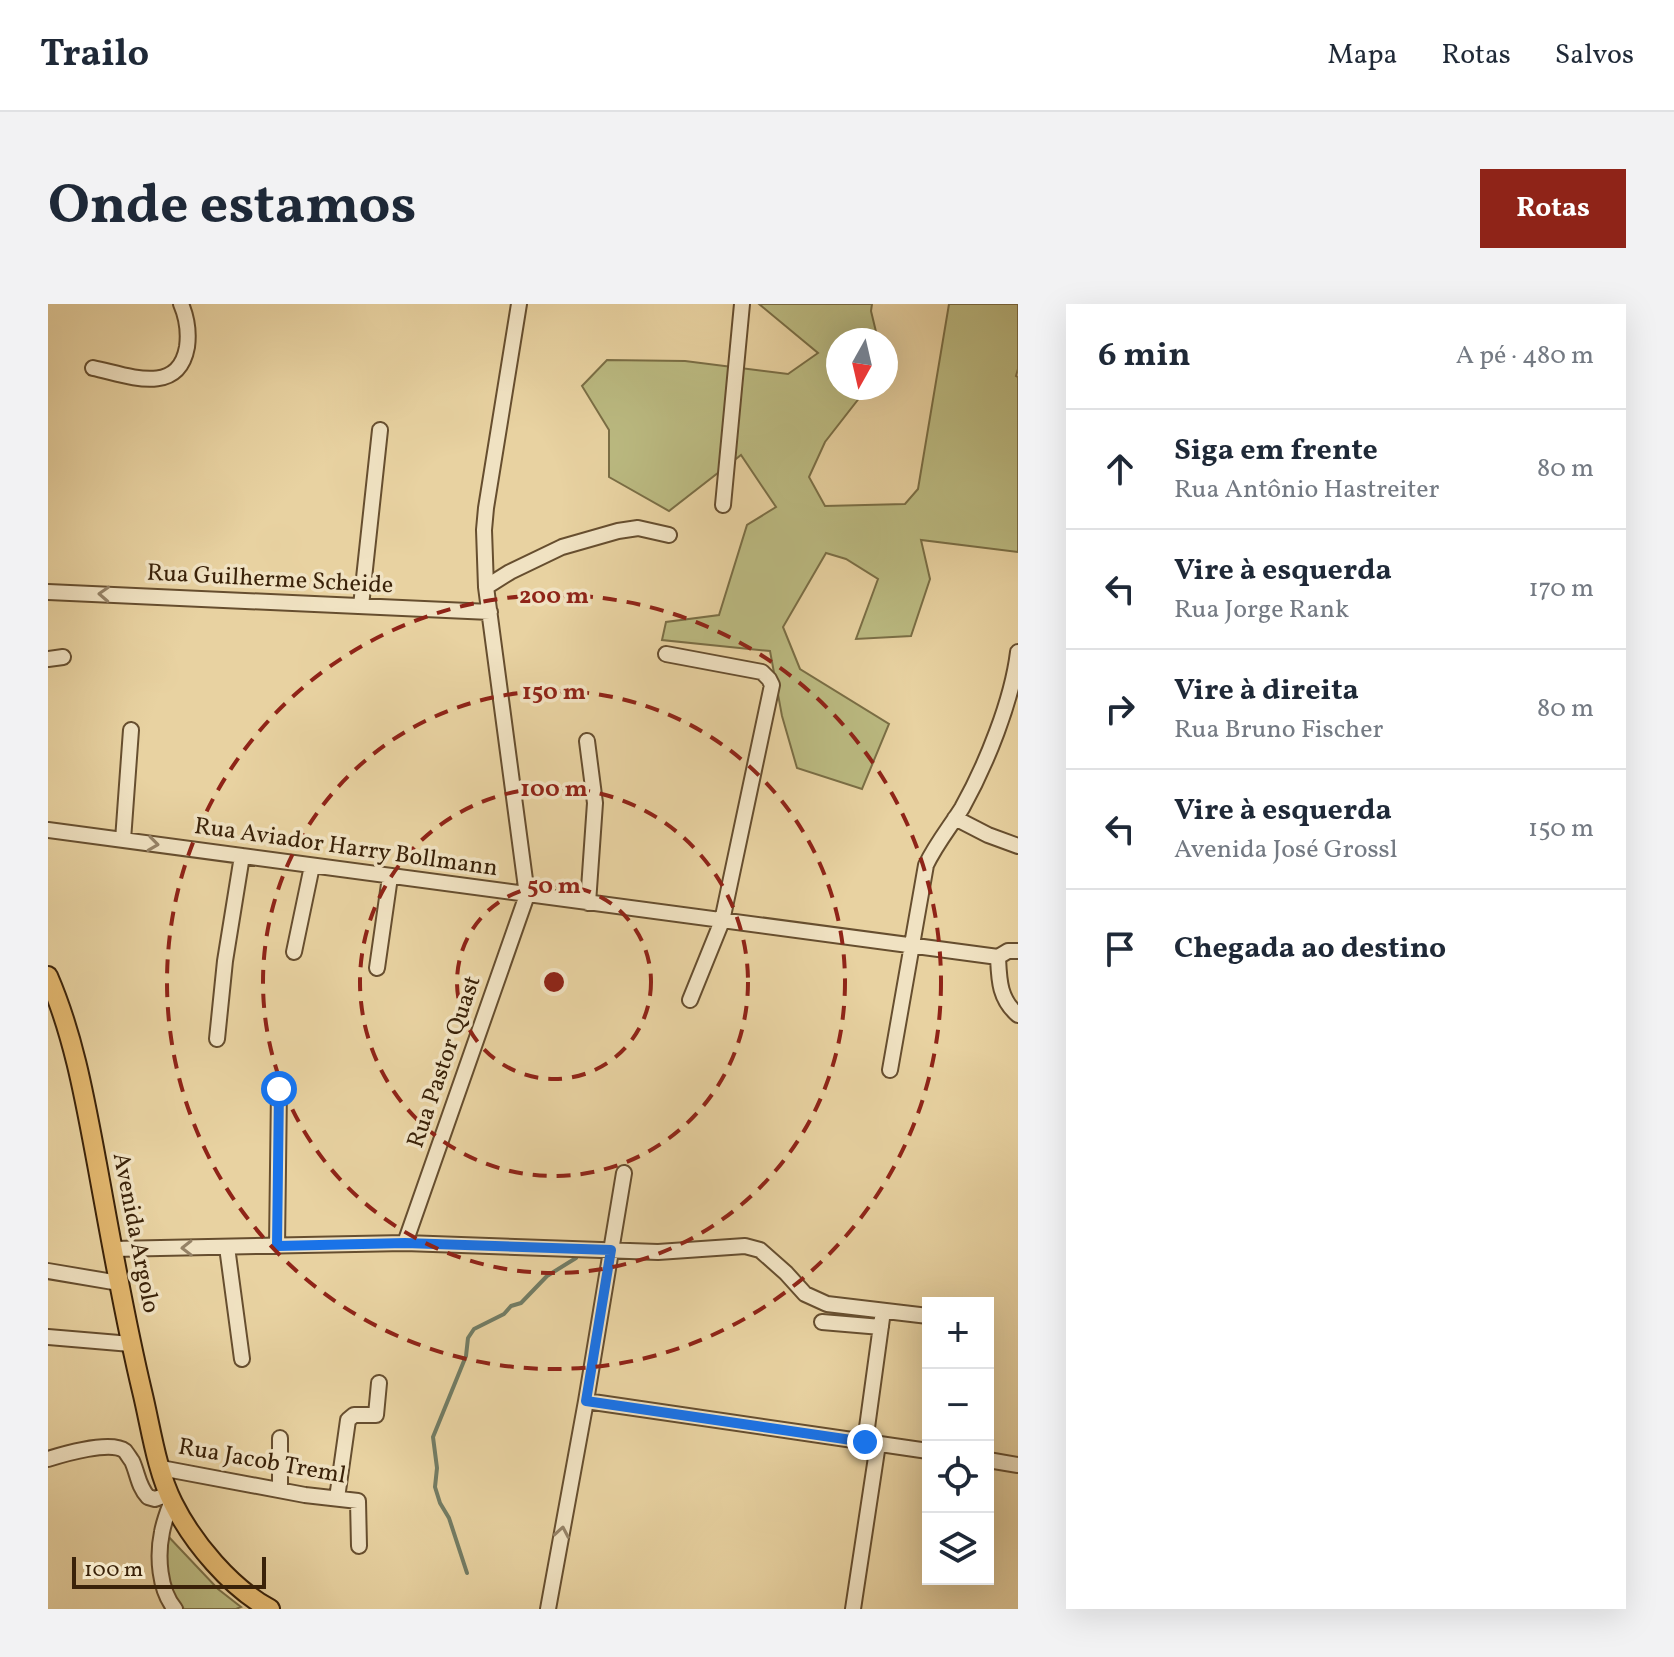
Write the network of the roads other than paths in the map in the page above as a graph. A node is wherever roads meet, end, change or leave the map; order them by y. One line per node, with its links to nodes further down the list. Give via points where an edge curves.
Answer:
1 (181, 304): 4 (street, via 188,340 180,368 170,376 147,379)
2 (519, 304): 8 (street, via 486,508)
3 (742, 304): 6 (street)
4 (93, 368)
5 (380, 430): 10 (street)
6 (723, 505)
7 (669, 535): 8 (street, via 638,528 618,531 562,547)
8 (486, 587): 11 (street)
9 (48, 592): 10 (street, Rua Guilherme Scheide, one-way to 9)
10 (361, 606): 11 (street, Rua Guilherme Scheide)
11 (490, 612): 24 (street)
12 (1018, 652): 14 (street)
13 (666, 654): 26 (street, via 762,672 772,685)
14 (1018, 661): 17 (street, via 992,743)
15 (131, 730): 19 (street)
16 (587, 741): 25 (street, via 595,803)
17 (955, 818): 20 (street); 27 (street, via 926,865)
18 (48, 830): 19 (street, Rua Aviador Harry Bollmann)
19 (123, 840): 21 (street, Rua Aviador Harry Bollmann, one-way to 21)
20 (1018, 846)
21 (242, 856): 22 (street, Rua Aviador Harry Bollmann); 35 (street)
22 (312, 866): 23 (street, Rua Aviador Harry Bollmann); 29 (street)
23 (390, 877): 24 (street, Rua Aviador Harry Bollmann); 31 (street)
24 (527, 895): 25 (street, Rua Aviador Harry Bollmann); 39 (street, Rua Pastor Quast)
25 (588, 903): 26 (street, Rua Aviador Harry Bollmann)
26 (722, 921): 27 (street, Rua Aviador Harry Bollmann); 33 (street)
27 (912, 945): 30 (street, Rua Aviador Harry Bollmann); 36 (street)
28 (1018, 951): 30 (street, Rua Aviador Harry Bollmann)
29 (294, 952)
30 (998, 957): 34 (street, via 1001,990)
31 (377, 968)
32 (48, 976): 42 (main road, Avenida Argolo, via 78,1062)
33 (690, 1000)
34 (1018, 1015)
35 (217, 1039)
36 (890, 1070)
37 (279, 1089): 40 (street)
38 (624, 1173): 43 (street)
39 (405, 1243): 40 (street); 43 (street)
40 (277, 1246): 41 (street)
41 (227, 1247): 42 (street, one-way to 42); 52 (street)
42 (113, 1249): 45 (main road, Avenida Argolo)
43 (611, 1250): 46 (street, via 745,1246 760,1250 805,1294 827,1304); 54 (street)
44 (48, 1271): 45 (street)
45 (119, 1283): 51 (main road, Avenida Argolo)
46 (883, 1311): 47 (street); 49 (street)
47 (922, 1315)
48 (822, 1322): 49 (street)
49 (881, 1327): 56 (street)
50 (48, 1337): 51 (street)
51 (131, 1344): 61 (main road, Avenida Argolo)
52 (242, 1359)
53 (379, 1383): 64 (street, via 376,1415 358,1414 348,1420)
54 (586, 1401): 56 (street); 68 (street, one-way to 54)
55 (280, 1438): 62 (street)
56 (872, 1443): 57 (street); 69 (street)
57 (922, 1450)
58 (48, 1459): 63 (street, via 115,1447 126,1451 148,1497)
59 (994, 1461): 60 (street)
60 (1018, 1465)
61 (161, 1468): 62 (street, Rua Jacob Treml); 63 (main road, Avenida Argolo)
62 (280, 1490): 64 (street, Rua Jacob Treml)
63 (171, 1497): 66 (main road, Avenida Argolo, via 199,1545); 67 (street, via 160,1555 165,1595)
64 (337, 1498): 65 (street, Rua Jacob Treml, via 358,1501)
65 (359, 1546)
66 (263, 1608)
67 (175, 1609)
68 (548, 1609)
69 (853, 1609)

